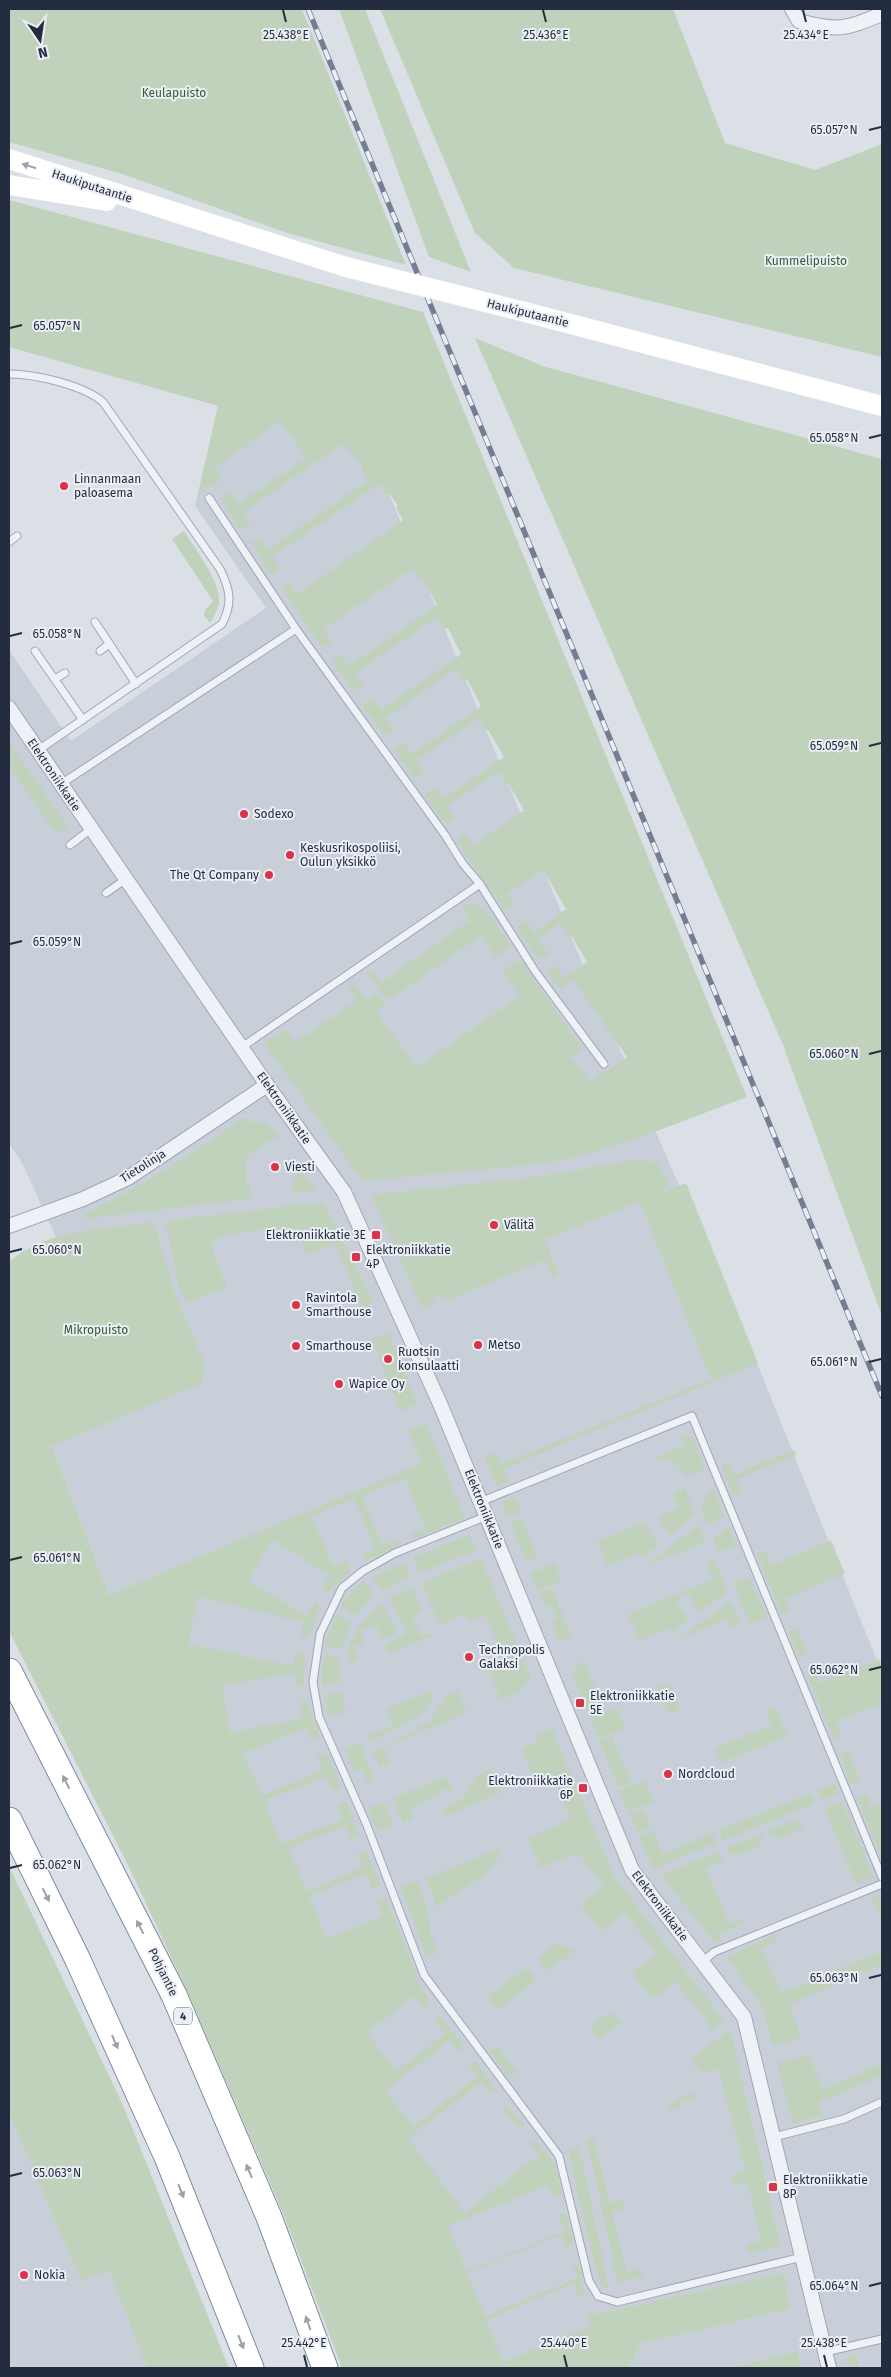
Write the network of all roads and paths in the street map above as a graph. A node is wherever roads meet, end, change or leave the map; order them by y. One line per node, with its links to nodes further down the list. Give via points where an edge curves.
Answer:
1 (792, 9): 2 (street, via 799,21 823,28 846,28)
2 (882, 14)
3 (9, 159): 5 (main road, Haukiputaantie, one-way to 3)
4 (9, 184): 5 (main road, Haukiputaantie)
5 (175, 212): 7 (main road, Haukiputaantie, bridge, via 346,267)
6 (9, 374): 18 (lane, via 41,378 84,390 103,402 188,521 228,585 230,606 222,624)
7 (882, 406)
8 (209, 498): 12 (lane)
9 (17, 536): 10 (lane)
10 (9, 542)
11 (95, 622): 13 (lane)
12 (296, 629): 22 (lane); 26 (lane)
13 (110, 644): 15 (lane); 18 (lane)
14 (35, 651): 17 (lane)
15 (100, 651)
16 (65, 673): 17 (lane)
17 (54, 679): 20 (lane)
18 (136, 684): 20 (lane)
19 (9, 708): 21 (street, Elektroniikkatie)
20 (83, 720): 21 (lane)
21 (38, 751): 22 (street, Elektroniikkatie)
22 (61, 784): 23 (street, Elektroniikkatie)
23 (91, 829): 24 (lane); 25 (street, Elektroniikkatie)
24 (70, 845)
25 (126, 880): 27 (lane); 28 (street, Elektroniikkatie)
26 (480, 884): 28 (lane); 29 (lane, via 535,971)
27 (106, 893)
28 (242, 1047): 30 (street, Elektroniikkatie)
29 (604, 1064)
30 (267, 1085): 31 (street, Tietolinja, via 128,1178 83,1199); 32 (street, Elektroniikkatie, via 344,1192 407,1328)
31 (9, 1226)
32 (480, 1502): 33 (street, Elektroniikkatie); 36 (lane, via 692,1416)
33 (487, 1516): 38 (street, Elektroniikkatie, via 632,1870); 41 (lane, via 396,1554 342,1588 320,1634 313,1682 319,1717 366,1823 424,1975 559,2156 589,2281 598,2296 618,2302)
34 (10, 1673): 45 (highway, Pohjantie / 4, one-way to 34, via 269,2217 174,1995)
35 (9, 1820): 44 (highway, one-way to 44, via 78,1958 167,2157)
36 (882, 1877)
37 (882, 1884): 38 (lane, via 714,1952)
38 (702, 1962): 40 (street, Elektroniikkatie, via 744,2017)
39 (882, 2102): 40 (lane, via 844,2120)
40 (774, 2137): 41 (street, Elektroniikkatie)
41 (802, 2257): 43 (street, Elektroniikkatie)
42 (882, 2339): 43 (lane)
43 (825, 2352): 46 (street, Elektroniikkatie)
44 (251, 2368)
45 (325, 2368)
46 (829, 2368)

